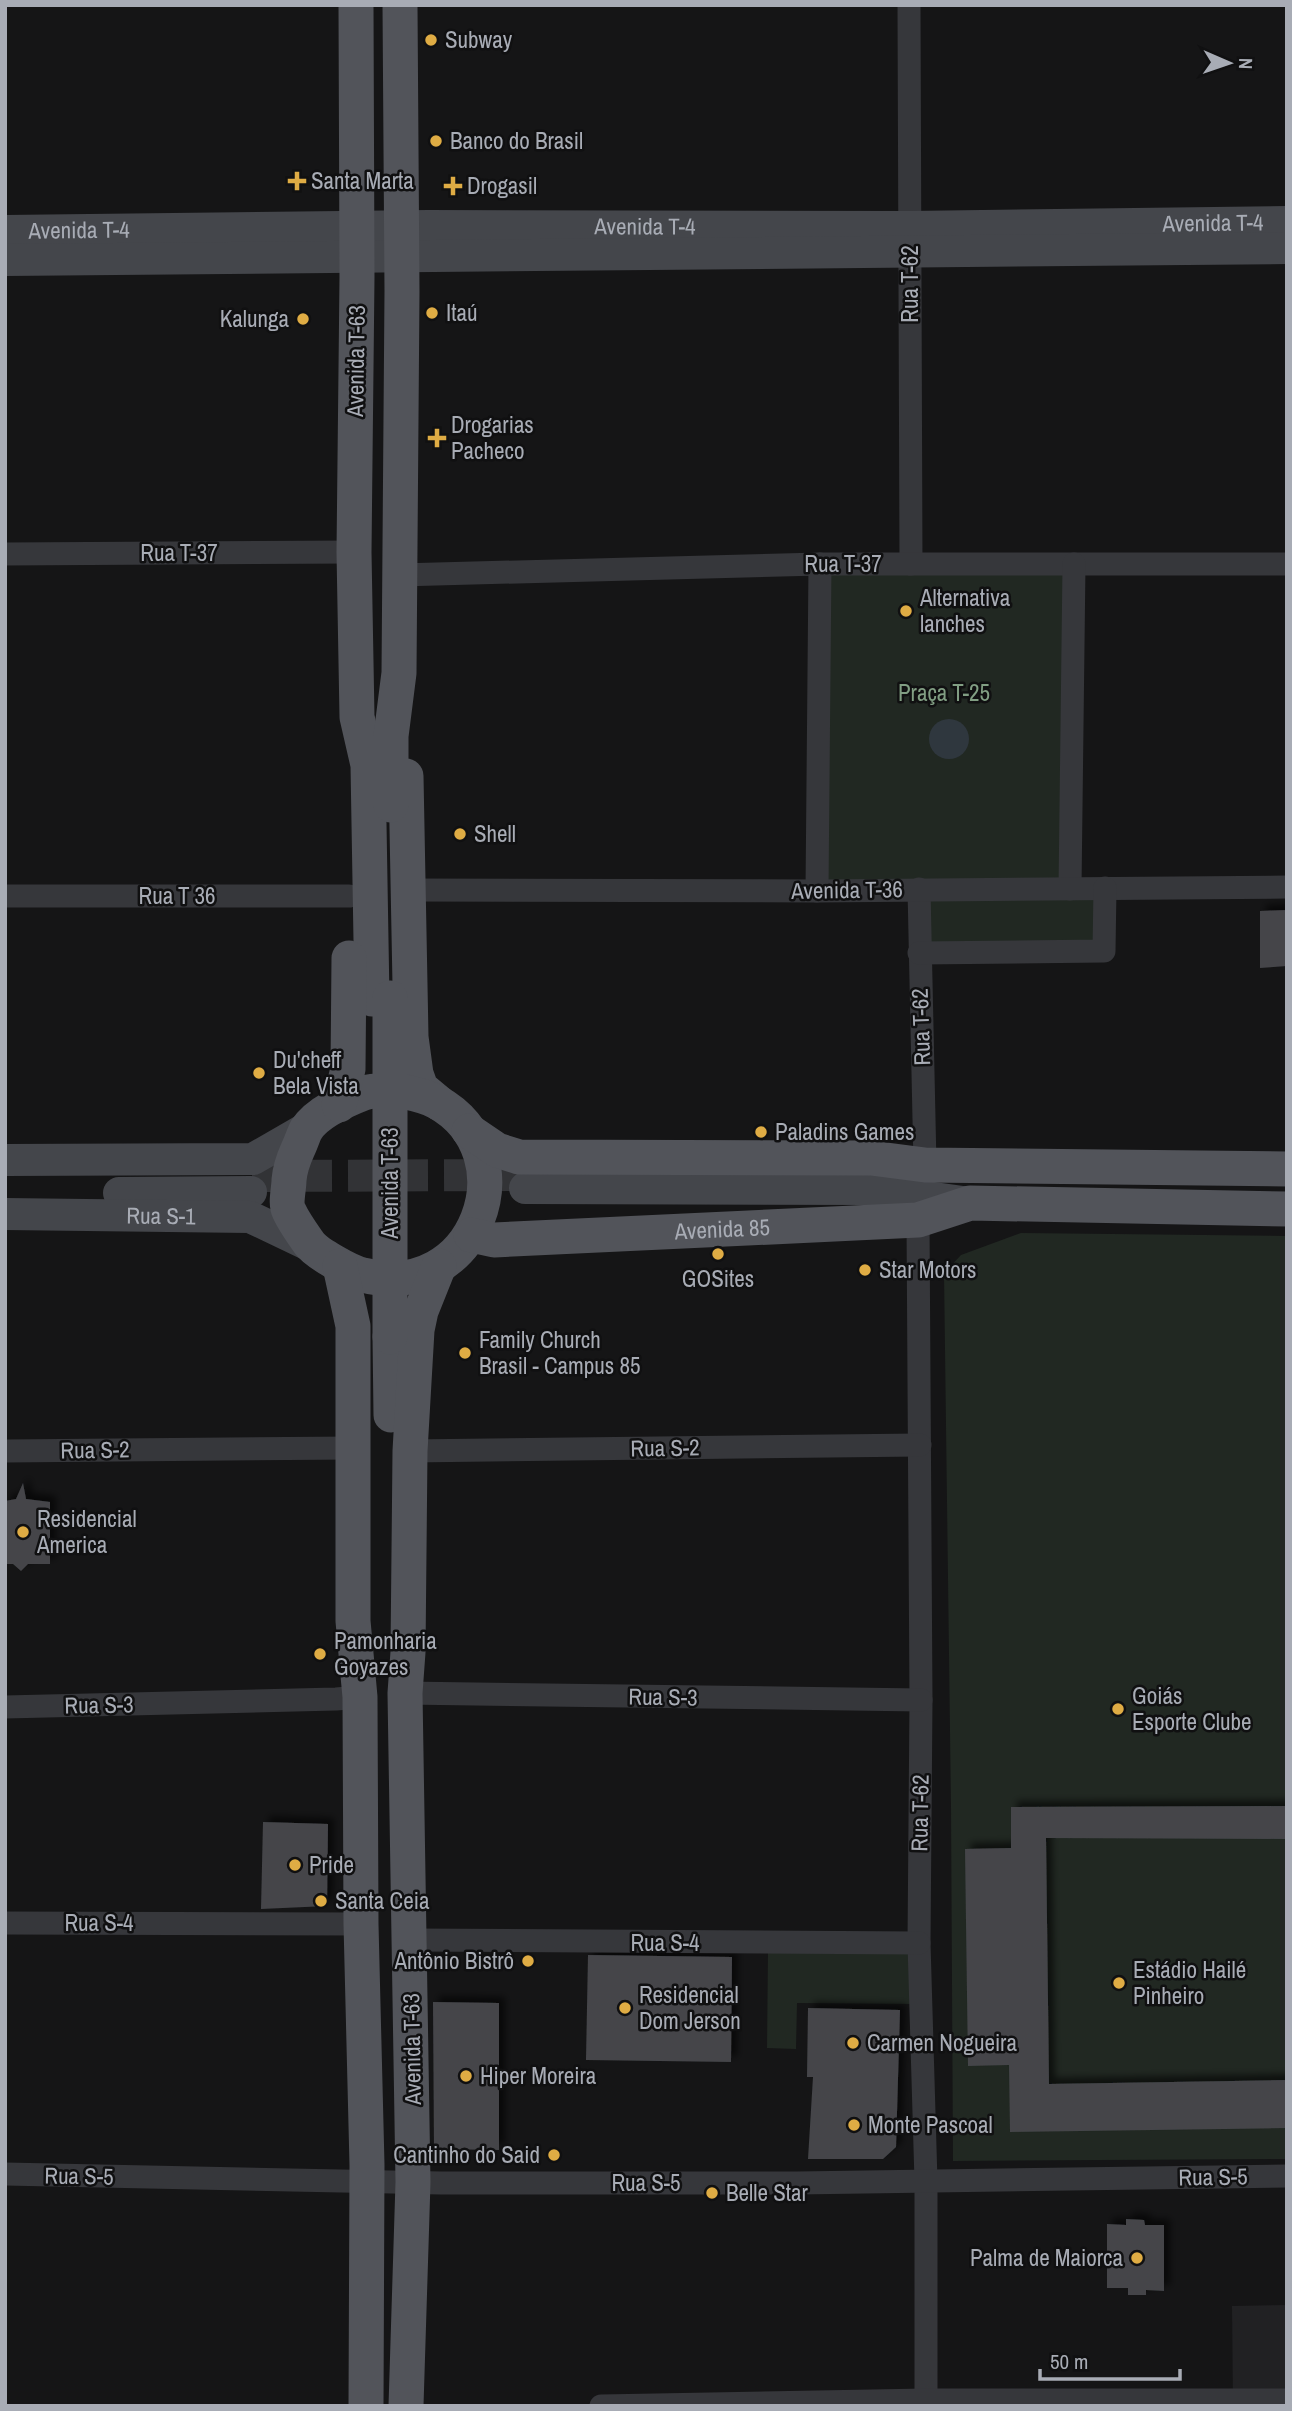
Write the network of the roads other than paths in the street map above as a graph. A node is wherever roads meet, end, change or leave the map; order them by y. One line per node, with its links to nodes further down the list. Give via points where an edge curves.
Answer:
1 (356, 5): 7 (main road, Avenida T-63)
2 (400, 5): 8 (main road, Avenida T-63)
3 (909, 5): 6 (street, Rua T-62)
4 (1287, 222): 6 (main road, Avenida T-4)
5 (5, 231): 7 (main road, Avenida T-4)
6 (910, 239): 8 (main road, Avenida T-4); 9 (main road, Avenida T-4); 14 (street, Rua T-62)
7 (357, 242): 8 (main road, Avenida T-4); 10 (main road, Avenida T-4); 11 (main road, Avenida T-63)
8 (402, 242): 17 (main road, Avenida T-63)
9 (1287, 248)
10 (5, 260)
11 (354, 552): 12 (street, Rua T-37); 19 (main road, Avenida T-63)
12 (5, 554)
13 (820, 564): 14 (street, Rua T-37); 17 (street, Rua T-37); 25 (street)
14 (911, 564): 15 (street, Rua T-37)
15 (1074, 564): 16 (street, Rua T-37); 23 (street)
16 (1287, 564)
17 (399, 575): 18 (main road, Avenida T-63)
18 (398, 673): 24 (main road, Avenida T-63, via 406,737); 29 (main road, Avenida T-63, via 391,736)
19 (357, 717): 27 (main road, Avenida T-63, via 351,754); 29 (main road, Avenida T-63, via 368,765)
20 (1287, 887): 21 (street, Avenida T-36)
21 (1105, 888): 23 (street, Avenida T-36); 28 (street, via 1104,951)
22 (919, 889): 23 (street, Avenida T-36); 25 (street, Avenida T-36); 28 (street, Rua T-62)
23 (1070, 889)
24 (408, 890): 25 (street, Avenida T-36); 30 (main road, Avenida T-63, via 415,1074 421,1087)
25 (817, 891)
26 (5, 896): 27 (street, Rua T 36)
27 (349, 896): 31 (main road, Avenida T-63, via 348,1069)
28 (919, 953): 35 (street, Rua T-62)
29 (381, 998): 47 (main road, Avenida T-63, bridge)
30 (439, 1103): 31 (main road, via 396,1090 366,1093); 33 (main road)
31 (339, 1105): 32 (main road)
32 (307, 1128): 34 (main road, via 253,1159); 44 (main road, via 290,1169 288,1209)
33 (469, 1131): 35 (main road, Avenida 85, via 497,1150 519,1157 871,1158); 43 (main road, via 485,1183 482,1210)
34 (5, 1160)
35 (925, 1166): 36 (main road, Avenida 85); 39 (main road, Avenida 85, via 526,1181 870,1189)
36 (1287, 1169)
37 (5, 1177): 38 (main road, Rua S-1, via 252,1184)
38 (5, 1195)
39 (970, 1203): 40 (main road, Avenida 85); 42 (main road, Avenida 85)
40 (1287, 1209)
41 (5, 1214): 44 (main road, Rua S-1, via 250,1217)
42 (918, 1220): 43 (main road, Avenida 85, via 494,1240); 48 (street, Rua T-62)
43 (471, 1235): 46 (main road)
44 (311, 1246): 45 (main road)
45 (340, 1266): 46 (main road, via 382,1280 412,1278); 49 (main road, Avenida T-63, via 352,1326)
46 (439, 1266): 51 (main road, Avenida T-63, via 417,1330)
47 (381, 1336): 52 (main road, Avenida T-63, via 393,1639); 53 (main road, Avenida T-63, via 371,1622)
48 (920, 1445): 51 (street, Rua S-2); 54 (street, Rua T-62)
49 (353, 1447): 50 (street, Rua S-2); 53 (main road, Avenida T-63, via 353,1621)
50 (5, 1451)
51 (410, 1451): 52 (main road, Avenida T-63)
52 (405, 1693): 54 (street, Rua S-3); 58 (main road, Avenida T-63)
53 (360, 1697): 55 (street, Rua S-3); 57 (main road, Avenida T-63)
54 (921, 1700): 59 (street, Rua T-62)
55 (5, 1707)
56 (5, 1923): 57 (street, Rua S-4)
57 (361, 1924): 62 (main road, Avenida T-63)
58 (411, 1940): 59 (street, Rua S-4); 64 (main road, Avenida T-63)
59 (919, 1943): 63 (street, Rua T-62)
60 (5, 2175): 62 (street, Rua S-5)
61 (1287, 2176): 63 (street, Rua S-5)
62 (367, 2180): 64 (street, Rua S-5); 67 (main road, Avenida T-63)
63 (926, 2181): 64 (street, Rua S-5); 66 (street, Rua T-62)
64 (413, 2182): 68 (main road, Avenida T-63)
65 (1287, 2400): 66 (street)
66 (926, 2403): 69 (street)
67 (366, 2406)
68 (405, 2406)
69 (601, 2406)

